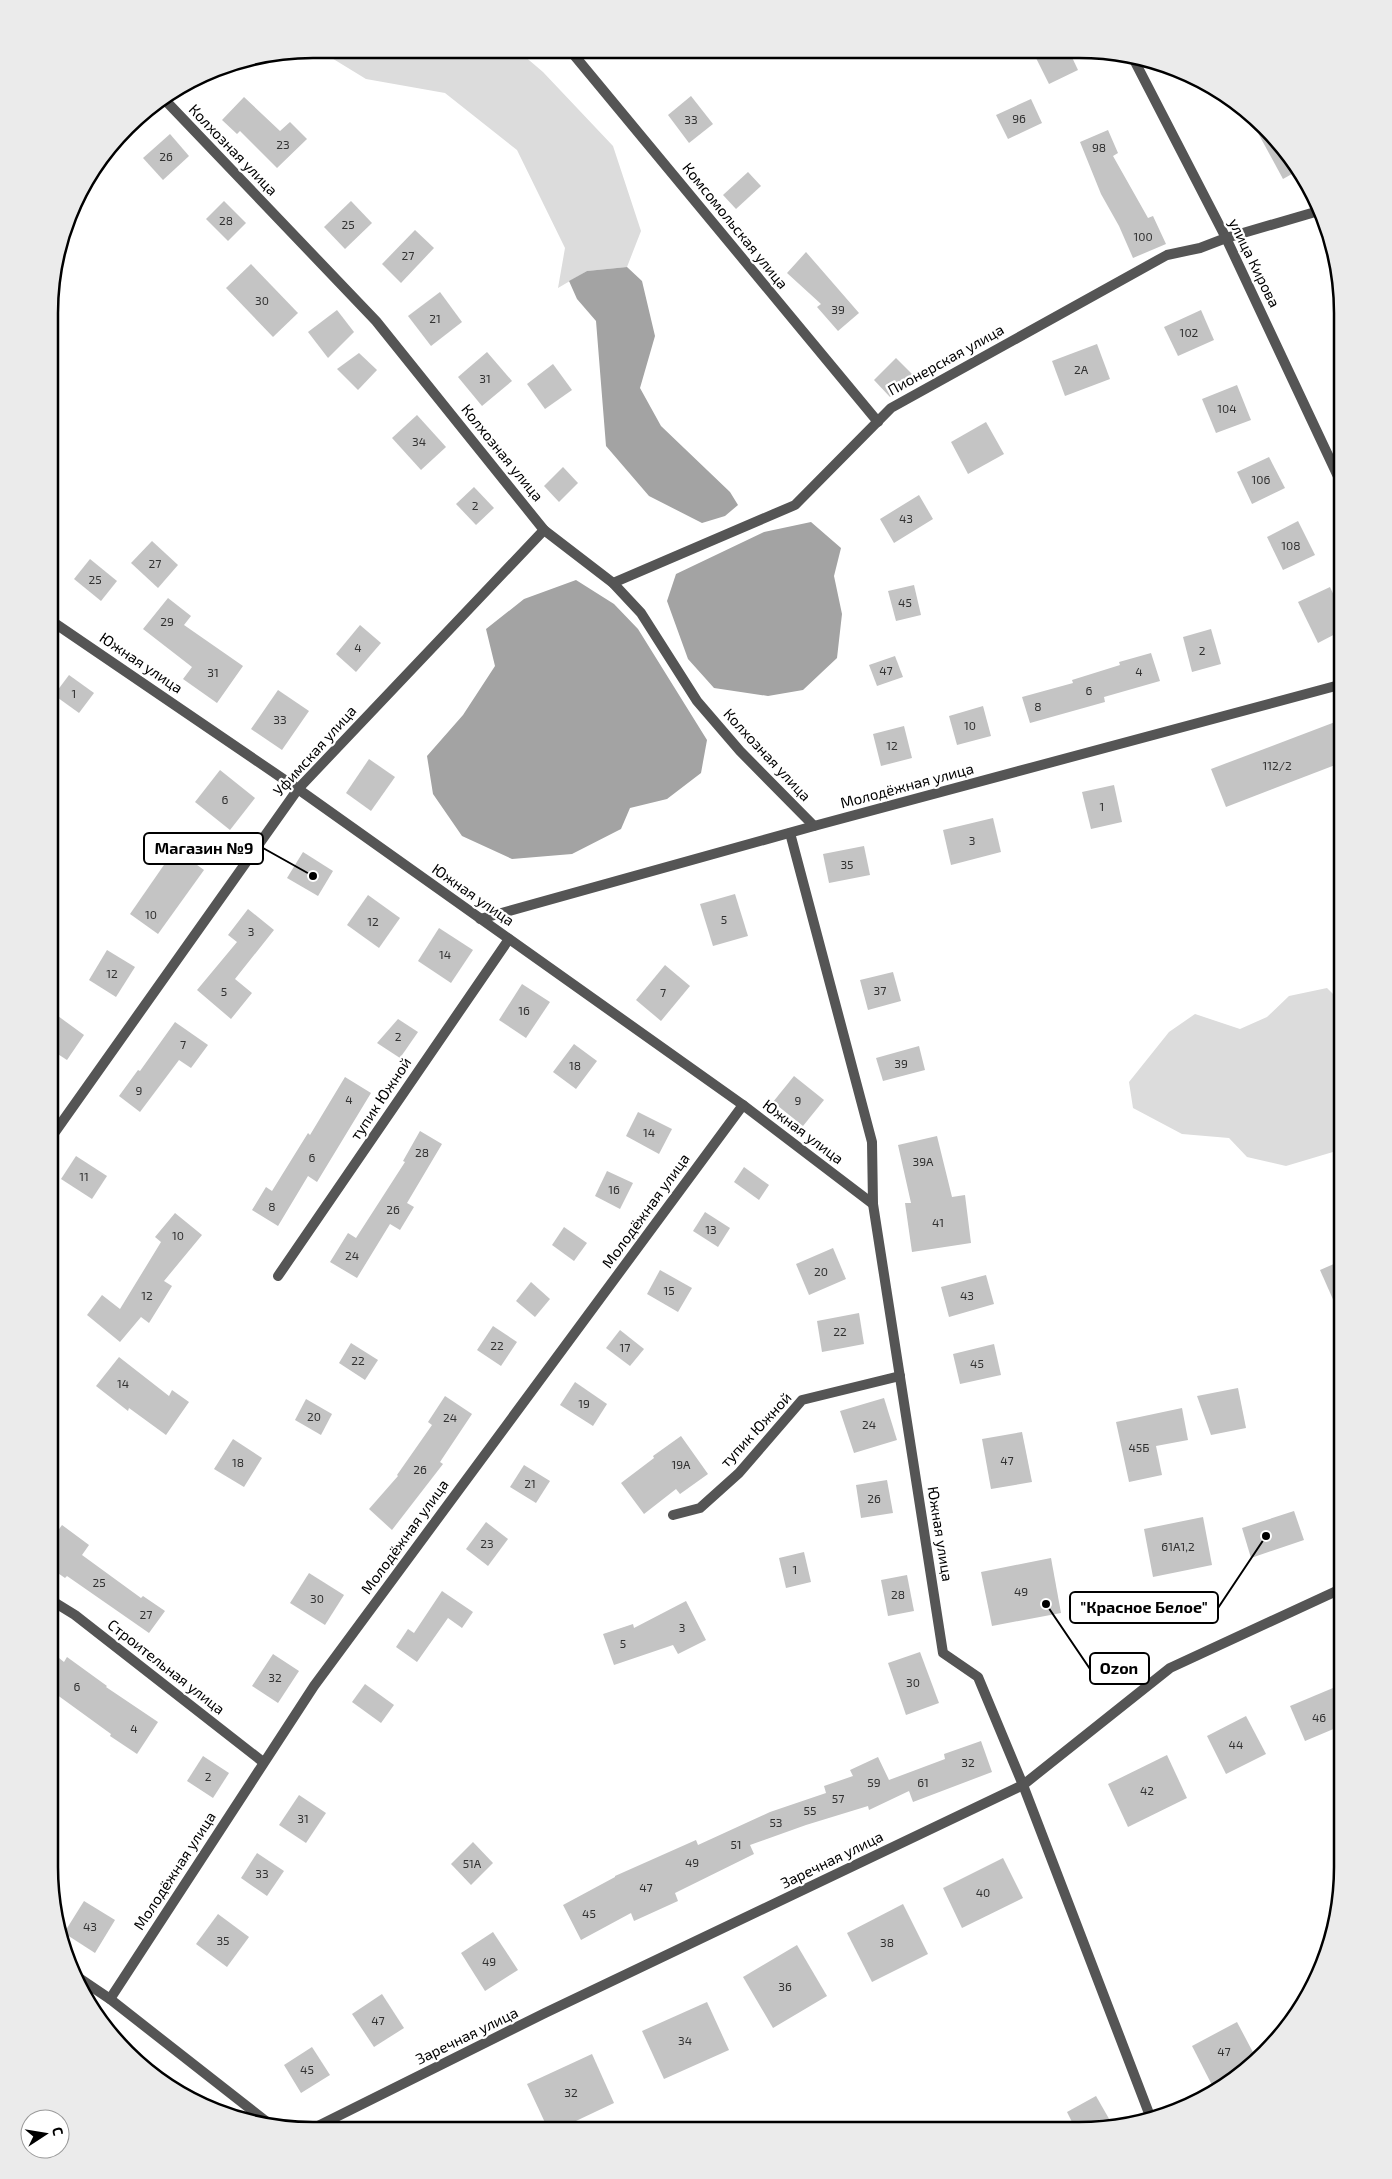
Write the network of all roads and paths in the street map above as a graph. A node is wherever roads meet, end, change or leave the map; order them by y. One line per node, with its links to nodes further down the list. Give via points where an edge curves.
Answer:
1 (576, 58): 6 (street, Комсомольская улица)
2 (1136, 64): 5 (street, улица Кирова)
3 (168, 103): 8 (street, Колхозная улица, via 376,321)
4 (1314, 212): 5 (street, Пионерская улица)
5 (1226, 238): 6 (street, Пионерская улица, via 1167,255 891,408); 7 (street, улица Кирова)
6 (878, 422): 9 (street, Пионерская улица, via 795,505)
7 (1334, 468)
8 (544, 530): 9 (street, Колхозная улица); 12 (street, Уфимская улица)
9 (614, 583): 13 (street, Колхозная улица, via 641,613 697,701)
10 (58, 625): 12 (street, Южная улица)
11 (1334, 686): 13 (street, Молодёжная улица)
12 (298, 789): 15 (street, Южная улица); 18 (street, Уфимская улица)
13 (814, 826): 14 (street, Молодёжная улица)
14 (790, 833): 15 (street, Молодёжная улица); 19 (street, Южная улица, via 872,1142)
15 (480, 919): 16 (street, Южная улица)
16 (509, 939): 17 (street, Южная улица); 20 (street, тупик Южной)
17 (743, 1105): 19 (street, Южная улица); 25 (street, Молодёжная улица, via 314,1686)
18 (58, 1128)
19 (873, 1204): 21 (street, Южная улица)
20 (278, 1276)
21 (900, 1376): 22 (street, тупик Южной, via 802,1400 739,1473 700,1508); 26 (street, Южная улица, via 943,1653 978,1677)
22 (673, 1515)
23 (1334, 1592): 26 (street, Заречная улица, via 1170,1668)
24 (58, 1605): 25 (street, Строительная улица)
25 (263, 1762): 28 (street, Молодёжная улица)
26 (1023, 1785): 29 (street, Южная улица); 31 (street, Заречная улица, via 545,2013)
27 (86, 1983): 28 (street)
28 (110, 1999): 30 (street)
29 (1148, 2112)
30 (259, 2116)
31 (326, 2122)

